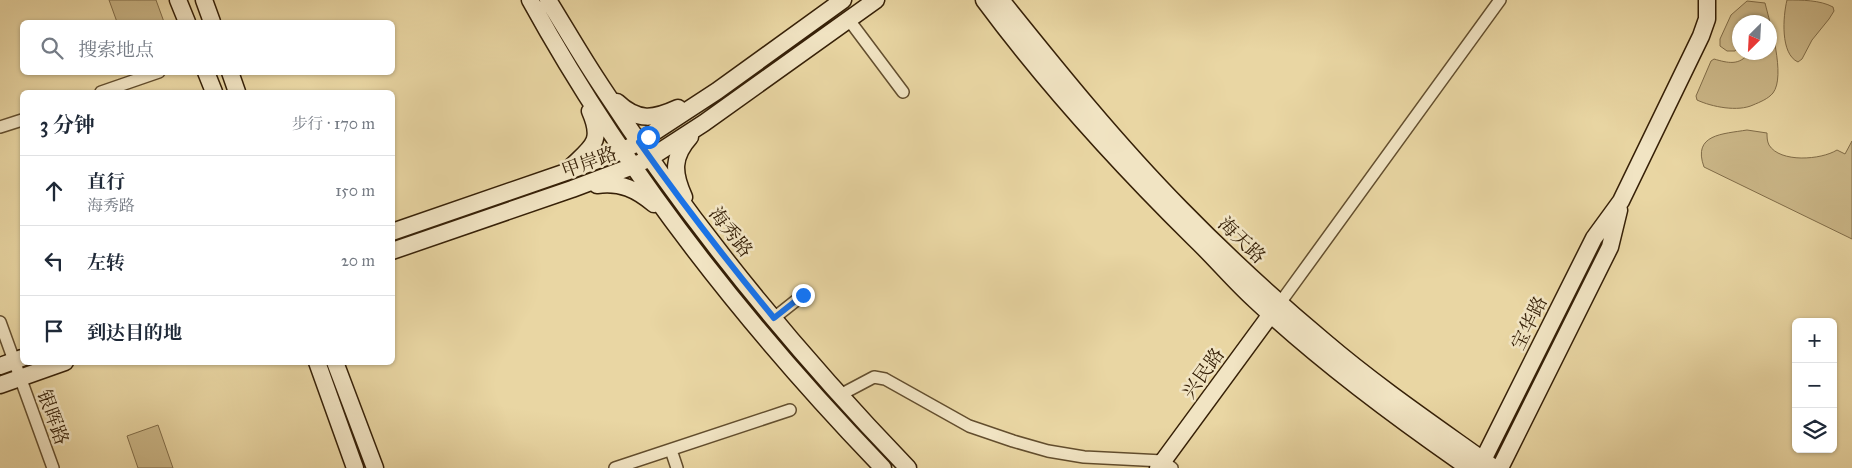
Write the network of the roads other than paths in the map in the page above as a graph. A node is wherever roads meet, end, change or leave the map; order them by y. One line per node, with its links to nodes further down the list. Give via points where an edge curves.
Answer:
1 (178, 0): 10 (main road)
2 (204, 0): 11 (main road)
3 (530, 0): 16 (main road, 海秀路)
4 (548, 0): 17 (main road, 海秀路)
5 (843, 0): 21 (main road, 甲岸路)
6 (876, 0): 12 (main road, 甲岸路)
7 (1500, 0): 40 (street)
8 (1707, 0): 32 (main road, 宝华路, via 1706,19 1699,41)
9 (989, 1): 40 (main road, 海天路, via 1064,100 1111,154 1254,299)
10 (186, 20)
11 (211, 20)
12 (849, 20): 22 (street); 24 (main road, 甲岸路)
13 (150, 75): 18 (street)
14 (207, 75): 19 (main road)
15 (231, 75): 20 (main road)
16 (580, 86): 27 (main road, 海秀路); 30 (main road, via 596,123 596,135 587,151)
17 (601, 87): 21 (main road, via 628,111 643,117 667,113); 26 (main road, 海秀路)
18 (107, 90)
19 (213, 90)
20 (236, 90)
21 (717, 90): 26 (main road, 甲岸路)
22 (903, 92)
23 (20, 121): 25 (street)
24 (704, 123): 28 (main road, 甲岸路); 34 (main road, via 680,149 676,165 678,179)
25 (0, 127)
26 (639, 142): 27 (main road, 甲岸路); 28 (main road, 海秀路)
27 (622, 151): 29 (main road, 海秀路); 30 (main road, 甲岸路)
28 (650, 158): 29 (main road, 甲岸路); 34 (main road, 海秀路)
29 (633, 166): 31 (main road, 甲岸路); 33 (main road, 海秀路)
30 (566, 172): 35 (main road, 甲岸路)
31 (572, 189): 33 (main road, via 604,184 629,187); 37 (main road, 甲岸路)
32 (1621, 200): 55 (main road, 宝华路, via 1594,238); 63 (main road, 宝华路, via 1610,247)
33 (670, 215): 61 (main road, 海秀路, via 759,329)
34 (695, 219): 41 (main road, 海秀路)
35 (410, 226): 36 (main road, 甲岸路); 37 (main road, via 405,238 411,243)
36 (395, 231)
37 (418, 242): 38 (main road, 甲岸路)
38 (395, 250)
39 (803, 295): 41 (street)
40 (1275, 308): 54 (main road, 兴民路); 55 (main road, 海天路, via 1362,390)
41 (774, 318): 49 (main road, 海秀路)
42 (0, 322): 43 (street, 银晖路)
43 (12, 362): 47 (street, 银晖路)
44 (57, 365): 47 (main road)
45 (318, 365): 51 (main road)
46 (336, 365): 50 (main road)
47 (20, 378): 48 (main road); 56 (street, 银晖路)
48 (0, 385)
49 (840, 395): 54 (street, via 874,377 885,379 969,426 1013,441 1084,457); 62 (main road, 海秀路)
50 (349, 400): 51 (main road, via 343,394 337,394); 58 (main road)
51 (332, 405): 57 (main road)
52 (790, 410): 53 (street)
53 (671, 450): 59 (street); 60 (street)
54 (1164, 466)
55 (1481, 466)
56 (53, 468)
57 (354, 468)
58 (375, 468)
59 (615, 468)
60 (677, 468)
61 (883, 468)
62 (908, 468)
63 (1500, 468)

